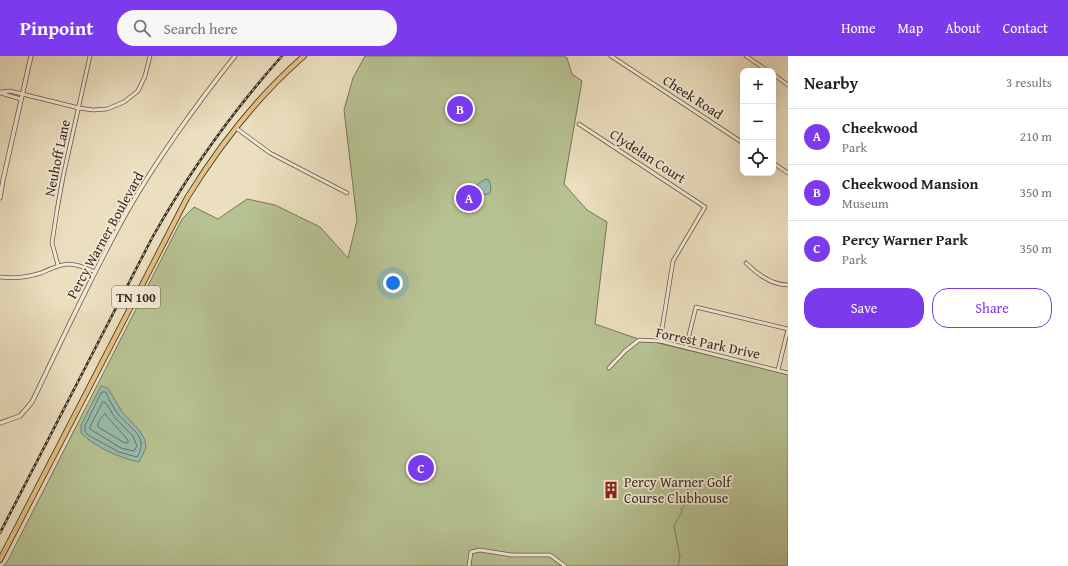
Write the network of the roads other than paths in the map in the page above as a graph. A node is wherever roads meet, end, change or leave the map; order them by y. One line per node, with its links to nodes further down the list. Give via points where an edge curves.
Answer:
1 (31, 56): 12 (street)
2 (90, 56): 14 (street, Neuhoff Lane)
3 (150, 56): 14 (street, via 138,91 124,102 107,109)
4 (235, 56): 24 (street, Percy Warner Boulevard, via 205,93 165,151 128,210)
5 (304, 56): 16 (main road, TN 100, via 264,95)
6 (611, 56): 17 (street, Cheek Road)
7 (746, 56): 8 (street)
8 (764, 68)
9 (776, 76): 10 (street)
10 (788, 85)
11 (0, 93): 12 (street, via 10,91); 13 (street)
12 (22, 94): 13 (street); 14 (street)
13 (21, 99): 21 (street)
14 (79, 108): 23 (street, Neuhoff Lane, via 63,177 52,243)
15 (579, 124): 27 (street, Clydelan Court, via 705,207 673,260)
16 (236, 128): 20 (street, via 270,153); 33 (main road, TN 100, via 187,198)
17 (740, 141)
18 (776, 165): 19 (street)
19 (788, 173)
20 (347, 193)
21 (0, 198)
22 (746, 263): 26 (street, via 757,274 780,285)
23 (58, 266): 24 (street, via 83,266); 25 (street, via 24,277)
24 (95, 272): 32 (street, Percy Warner Boulevard, via 32,402 20,416)
25 (0, 277)
26 (788, 285)
27 (660, 341): 28 (street, Forrest Park Drive); 29 (street, Forrest Park Drive, via 639,340)
28 (686, 347): 30 (street, Forrest Park Drive); 30 (street, via 696,307 788,329)
29 (609, 368)
30 (778, 370): 31 (street, Forrest Park Drive)
31 (788, 373)
32 (0, 423)
33 (0, 560)
34 (469, 566): 35 (street, via 471,552 480,550 511,555 550,555)
35 (565, 566)

